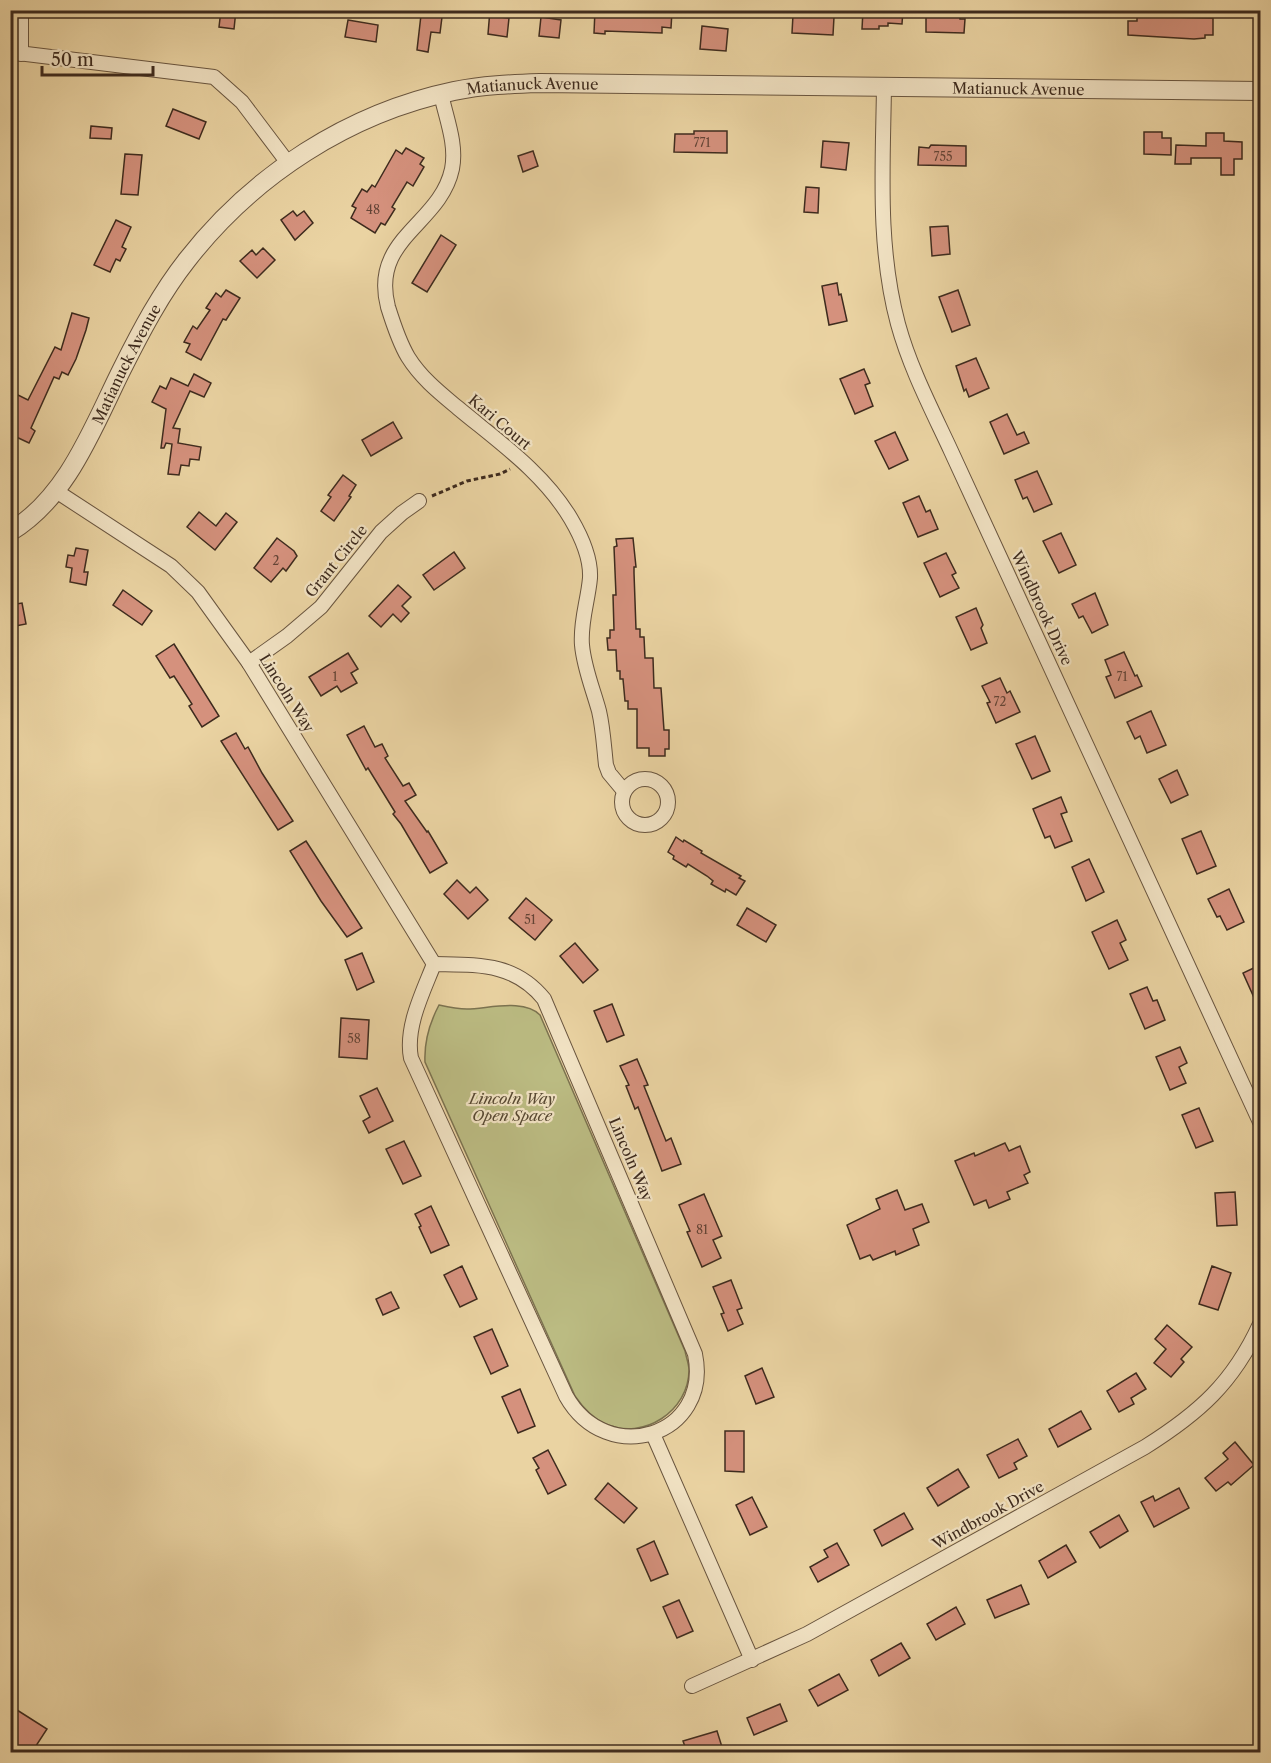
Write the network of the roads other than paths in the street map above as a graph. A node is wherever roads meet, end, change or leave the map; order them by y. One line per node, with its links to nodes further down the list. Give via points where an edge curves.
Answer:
1 (21, 10): 2 (street)
2 (16, 53): 6 (street, via 214,77 242,102)
3 (884, 86): 4 (street, Matianuck Avenue); 5 (street, Matianuck Avenue, via 540,83 501,84); 13 (street, Windbrook Drive, via 883,235 904,340 923,391)
4 (1260, 91)
5 (441, 94): 6 (street, Matianuck Avenue, via 367,119); 11 (street, Kari Court, via 453,143 452,168 440,198 405,235 393,255 386,279 388,305 404,350 421,375 521,461 556,497 571,519 587,554 590,577 581,632 584,658 599,710 606,765)
6 (288, 164): 7 (street, Matianuck Avenue, via 229,213 174,277)
7 (56, 492): 9 (street, Matianuck Avenue); 10 (street, Lincoln Way, via 184,577 217,615)
8 (419, 501): 10 (street, Grant Circle, via 381,532 321,607)
9 (10, 532)
10 (249, 663): 12 (street, Lincoln Way)
11 (624, 791)
12 (434, 964): 15 (street, via 417,1009 411,1058 566,1395 578,1414 598,1429 620,1436); 15 (street, Lincoln Way, via 501,969 527,982 544,999 695,1354 697,1376 689,1401 675,1420)
13 (1260, 1122)
14 (1260, 1324): 16 (street, Windbrook Drive, via 1225,1383 1158,1439 825,1624)
15 (653, 1434): 16 (street)
16 (752, 1660): 17 (street, Windbrook Drive)
17 (692, 1686)

